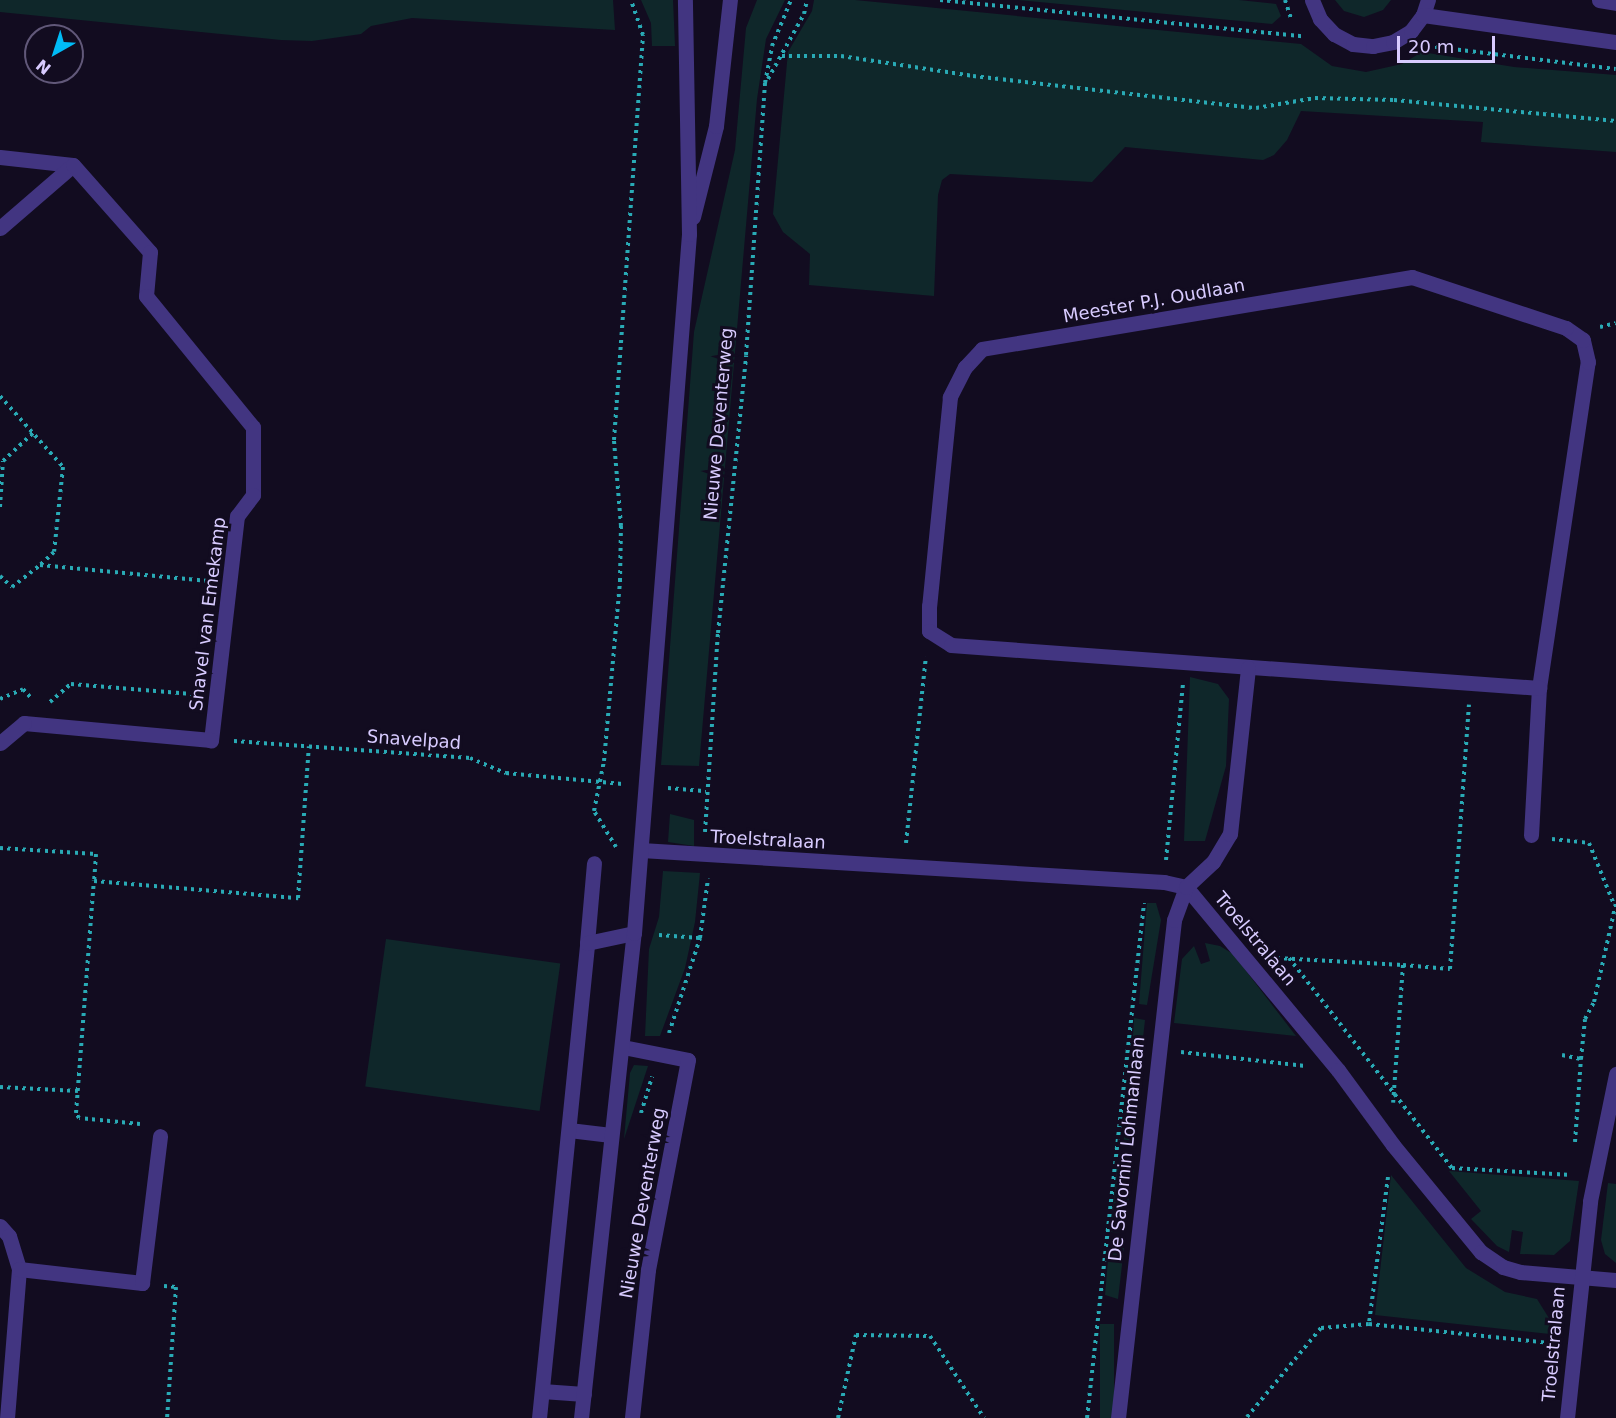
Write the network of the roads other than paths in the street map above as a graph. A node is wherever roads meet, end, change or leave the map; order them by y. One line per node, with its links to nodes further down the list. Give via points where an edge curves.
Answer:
1 (685, 0): 11 (street, Nieuwe Deventerweg)
2 (730, 0): 11 (street, Nieuwe Deventerweg, via 716,126)
3 (1310, 0): 6 (street, via 1320,20 1334,34 1363,45 1393,42 1411,31)
4 (1599, 0): 5 (street)
5 (1616, 3)
6 (1426, 7): 7 (street)
7 (1616, 42)
8 (0, 157): 9 (street)
9 (73, 165): 10 (street); 14 (street, Snavel van Emekamp, via 150,252 146,296 253,426 253,495 237,516 211,740 24,723)
10 (0, 228)
11 (689, 234): 16 (street, Nieuwe Deventerweg)
12 (1248, 668): 13 (street); 13 (street, Meester P.J. Oudlaan, via 951,645 929,632 950,397 965,367 982,349 1413,277 1566,328 1583,340 1588,362); 18 (street, via 1230,834 1213,862)
13 (1539, 688): 15 (street, Meester P.J. Oudlaan)
14 (0, 743)
15 (1531, 835)
16 (640, 850): 18 (street, Troelstralaan, via 1164,882); 19 (street, Nieuwe Deventerweg)
17 (594, 863): 20 (street)
18 (1186, 887): 28 (street, Troelstralaan, via 1338,1070 1393,1145 1491,1260 1520,1272); 37 (street, De Savornin Lohmanlaan, via 1174,920 1157,1049)
19 (634, 933): 20 (street); 21 (street, Nieuwe Deventerweg)
20 (587, 943): 23 (street)
21 (623, 1047): 24 (street, Nieuwe Deventerweg); 36 (street, Nieuwe Deventerweg, via 688,1060 648,1270)
22 (1616, 1074): 28 (street, via 1594,1178)
23 (569, 1130): 24 (street); 31 (street)
24 (611, 1135): 32 (street, Nieuwe Deventerweg)
25 (160, 1136): 27 (street, via 142,1282)
26 (0, 1226): 27 (street, via 9,1236)
27 (19, 1269): 30 (street)
28 (1580, 1278): 29 (street); 38 (street, Troelstralaan)
29 (1616, 1280)
30 (5, 1378): 33 (street)
31 (542, 1391): 32 (street); 34 (street)
32 (584, 1394): 35 (street, Nieuwe Deventerweg)
33 (7, 1418)
34 (539, 1418)
35 (581, 1418)
36 (632, 1418)
37 (1118, 1418)
38 (1567, 1418)

